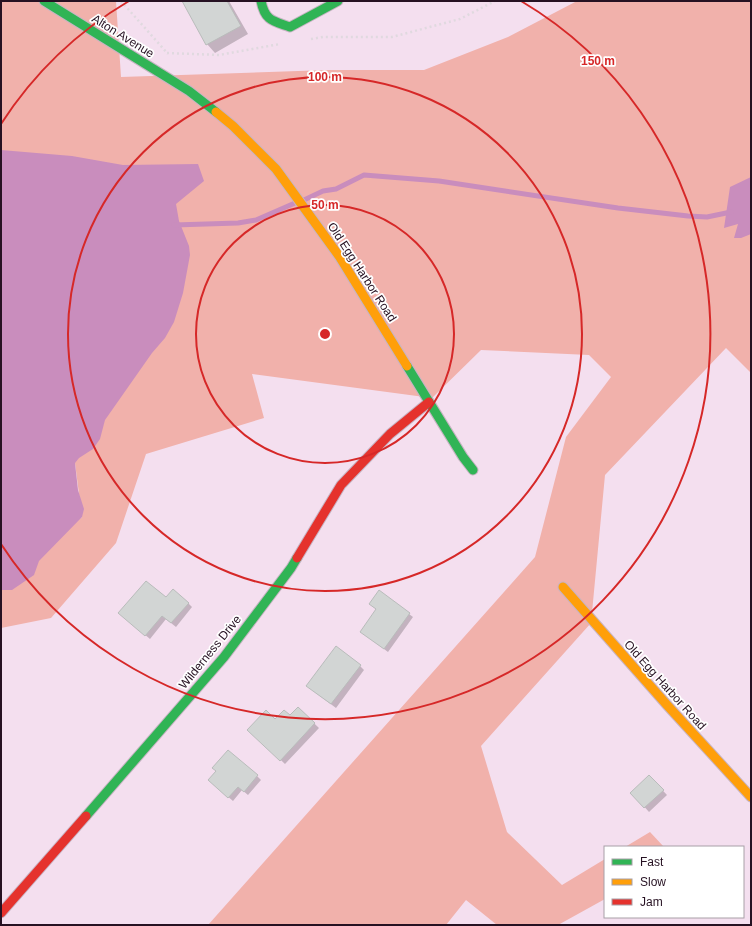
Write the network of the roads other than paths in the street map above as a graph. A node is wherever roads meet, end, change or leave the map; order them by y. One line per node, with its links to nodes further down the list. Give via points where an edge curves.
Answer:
1 (44, 1): 4 (street, Alton Avenue)
2 (261, 1): 3 (street, via 263,12 271,20 290,28)
3 (338, 1)
4 (189, 91): 5 (street, Old Egg Harbor Road, via 233,126 276,169 339,256)
5 (429, 402): 6 (street, Old Egg Harbor Road); 9 (street, Wilderness Drive, via 390,434 341,486 291,568 224,657)
6 (473, 470)
7 (563, 587): 8 (street, Old Egg Harbor Road)
8 (751, 797)
9 (1, 913)

